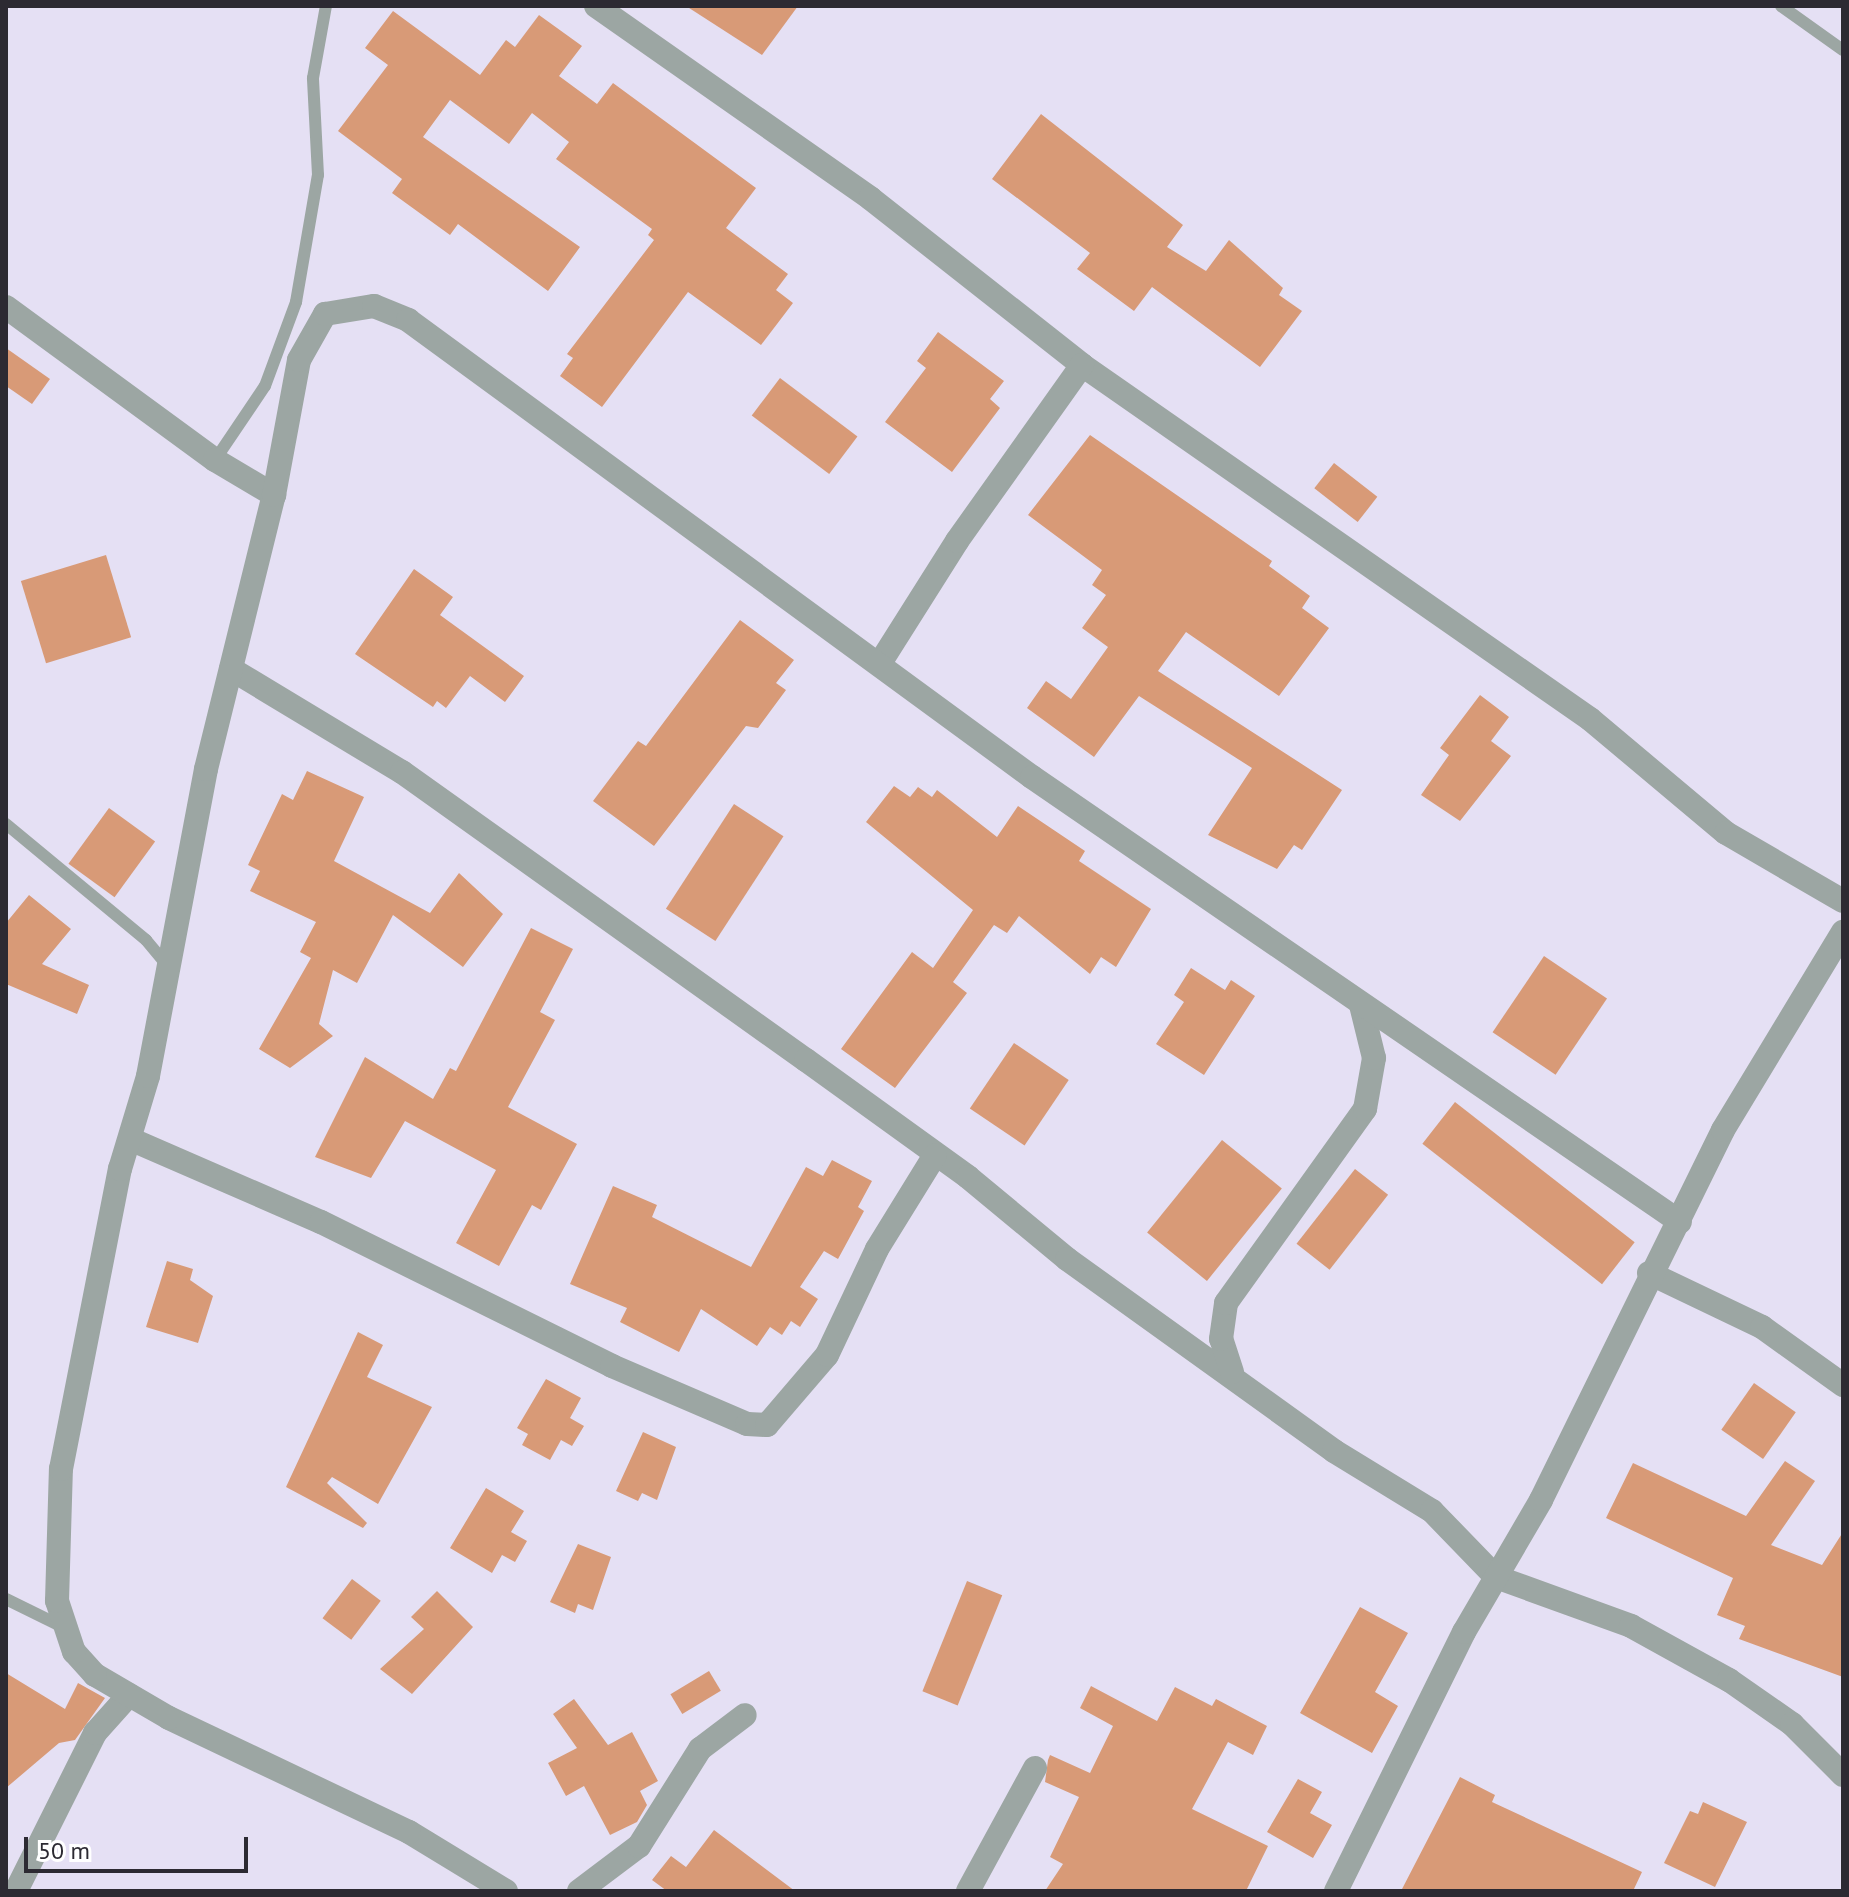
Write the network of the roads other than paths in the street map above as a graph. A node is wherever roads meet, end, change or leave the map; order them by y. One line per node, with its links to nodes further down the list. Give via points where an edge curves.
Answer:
1 (326, 6): 7 (lane, via 313,78 318,175 296,302 265,386)
2 (596, 6): 6 (street, via 870,198)
3 (1781, 6): 4 (lane)
4 (1843, 50)
5 (6, 307): 7 (street)
6 (1082, 365): 9 (street, via 957,541); 12 (street, via 1590,719 1726,833)
7 (215, 460): 8 (street)
8 (274, 495): 9 (street, via 309,337 325,314 374,306 408,320 592,460); 10 (street)
9 (880, 663): 15 (street)
10 (231, 669): 14 (street); 17 (street, via 402,772)
11 (6, 824): 14 (lane, via 146,940)
12 (1843, 901)
13 (1843, 932): 18 (street, via 1738,1104)
14 (169, 968): 16 (street)
15 (1361, 1005): 18 (street); 20 (street, via 1374,1058 1365,1109 1226,1303 1221,1339)
16 (130, 1139): 17 (street, via 321,1222 612,1366 747,1424 767,1425 827,1355 877,1249); 24 (street, via 61,1469 57,1601)
17 (935, 1155): 20 (street, via 1067,1259)
18 (1680, 1222): 19 (street)
19 (1649, 1273): 21 (street, via 1762,1327); 22 (street, via 1541,1500)
20 (1232, 1372): 22 (street, via 1334,1451 1432,1511)
21 (1843, 1385)
22 (1496, 1577): 28 (street, via 1631,1626 1729,1680 1792,1724); 33 (street)
23 (6, 1599): 24 (lane)
24 (63, 1627): 25 (street, via 95,1675)
25 (129, 1695): 29 (street, via 95,1733); 30 (street, via 409,1832)
26 (745, 1715): 31 (street, via 700,1749 639,1846)
27 (1035, 1768): 32 (street)
28 (1843, 1775)
29 (16, 1891)
30 (506, 1891)
31 (579, 1891)
32 (968, 1891)
33 (1336, 1891)

